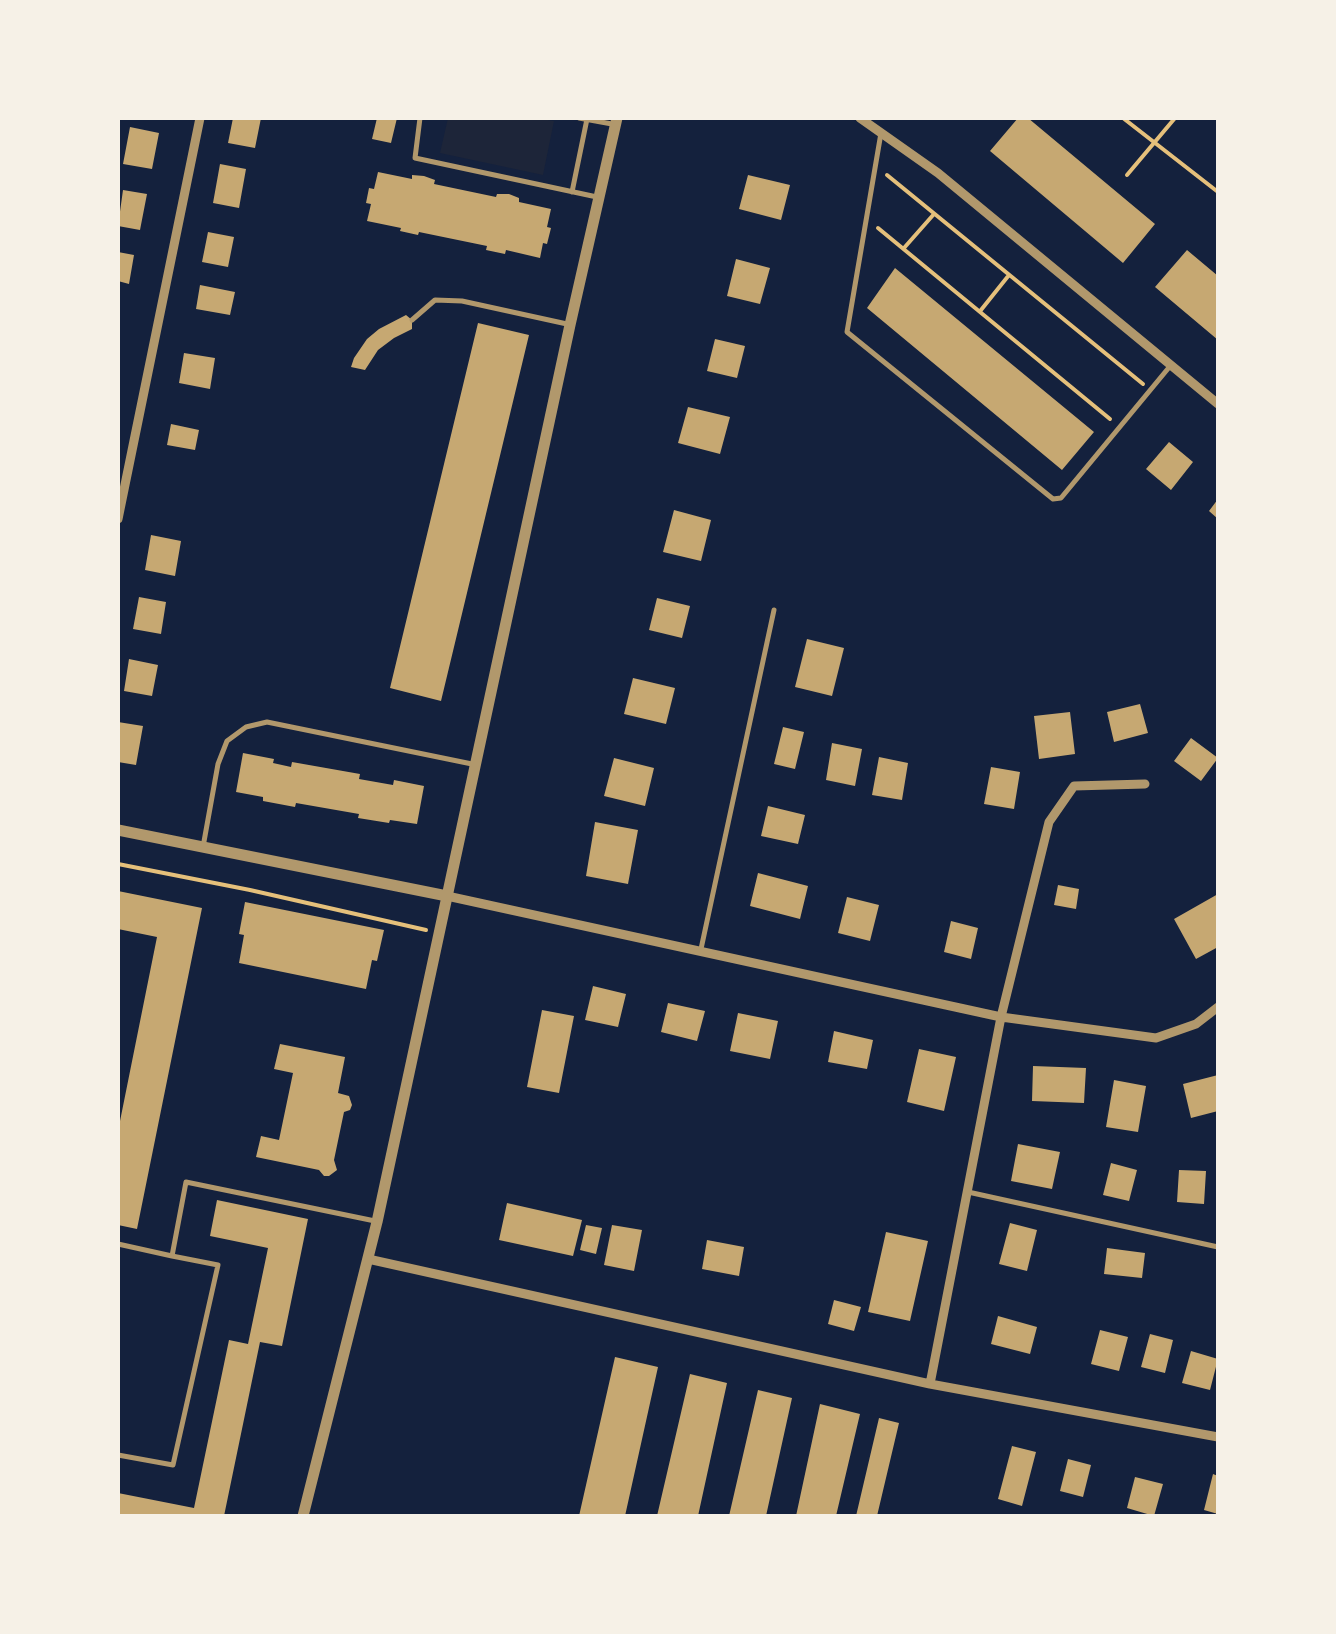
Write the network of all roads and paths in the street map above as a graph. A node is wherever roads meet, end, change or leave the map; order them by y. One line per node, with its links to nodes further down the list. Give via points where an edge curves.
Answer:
1 (200, 118): 27 (street)
2 (420, 118): 13 (lane, via 415,158)
3 (578, 118): 7 (lane)
4 (860, 118): 9 (street)
5 (1124, 118): 10 (path)
6 (1174, 118): 10 (path)
7 (588, 120): 8 (lane); 13 (lane)
8 (616, 121): 15 (street)
9 (881, 132): 11 (lane); 23 (street)
10 (1154, 142): 12 (path); 14 (path)
11 (875, 166): 16 (path); 17 (lane)
12 (1126, 175)
13 (572, 192): 15 (lane)
14 (1218, 192)
15 (600, 198): 22 (street)
16 (934, 214): 18 (path); 19 (path)
17 (866, 218): 18 (path); 26 (lane, via 848,332 862,344 1053,498 1061,498)
18 (903, 249): 20 (path)
19 (1009, 275): 20 (path); 24 (path)
20 (980, 312): 26 (path)
21 (412, 320): 22 (lane, via 435,300)
22 (570, 325): 30 (street)
23 (1170, 365): 24 (lane); 25 (street)
24 (1150, 389): 26 (lane)
25 (1218, 404)
26 (1119, 426)
27 (120, 498): 28 (street)
28 (118, 519)
29 (774, 610): 37 (lane)
30 (475, 764): 33 (lane, via 267,722 246,727 227,741 218,764); 35 (street)
31 (1145, 784): 39 (street, via 1074,786 1049,822)
32 (118, 830): 33 (street)
33 (204, 848): 35 (street)
34 (118, 864): 36 (path)
35 (447, 896): 36 (street); 37 (street)
36 (439, 932): 41 (street)
37 (701, 952): 39 (street)
38 (1218, 1007): 39 (street, via 1196,1024 1156,1038)
39 (1001, 1017): 40 (street)
40 (968, 1192): 43 (lane); 46 (street)
41 (377, 1222): 44 (lane, via 186,1182); 45 (street)
42 (118, 1244): 44 (lane)
43 (1218, 1247)
44 (172, 1256): 48 (lane, via 218,1265 173,1465)
45 (368, 1259): 46 (street); 49 (street)
46 (930, 1384): 47 (street)
47 (1218, 1437)
48 (118, 1454)
49 (303, 1516)

